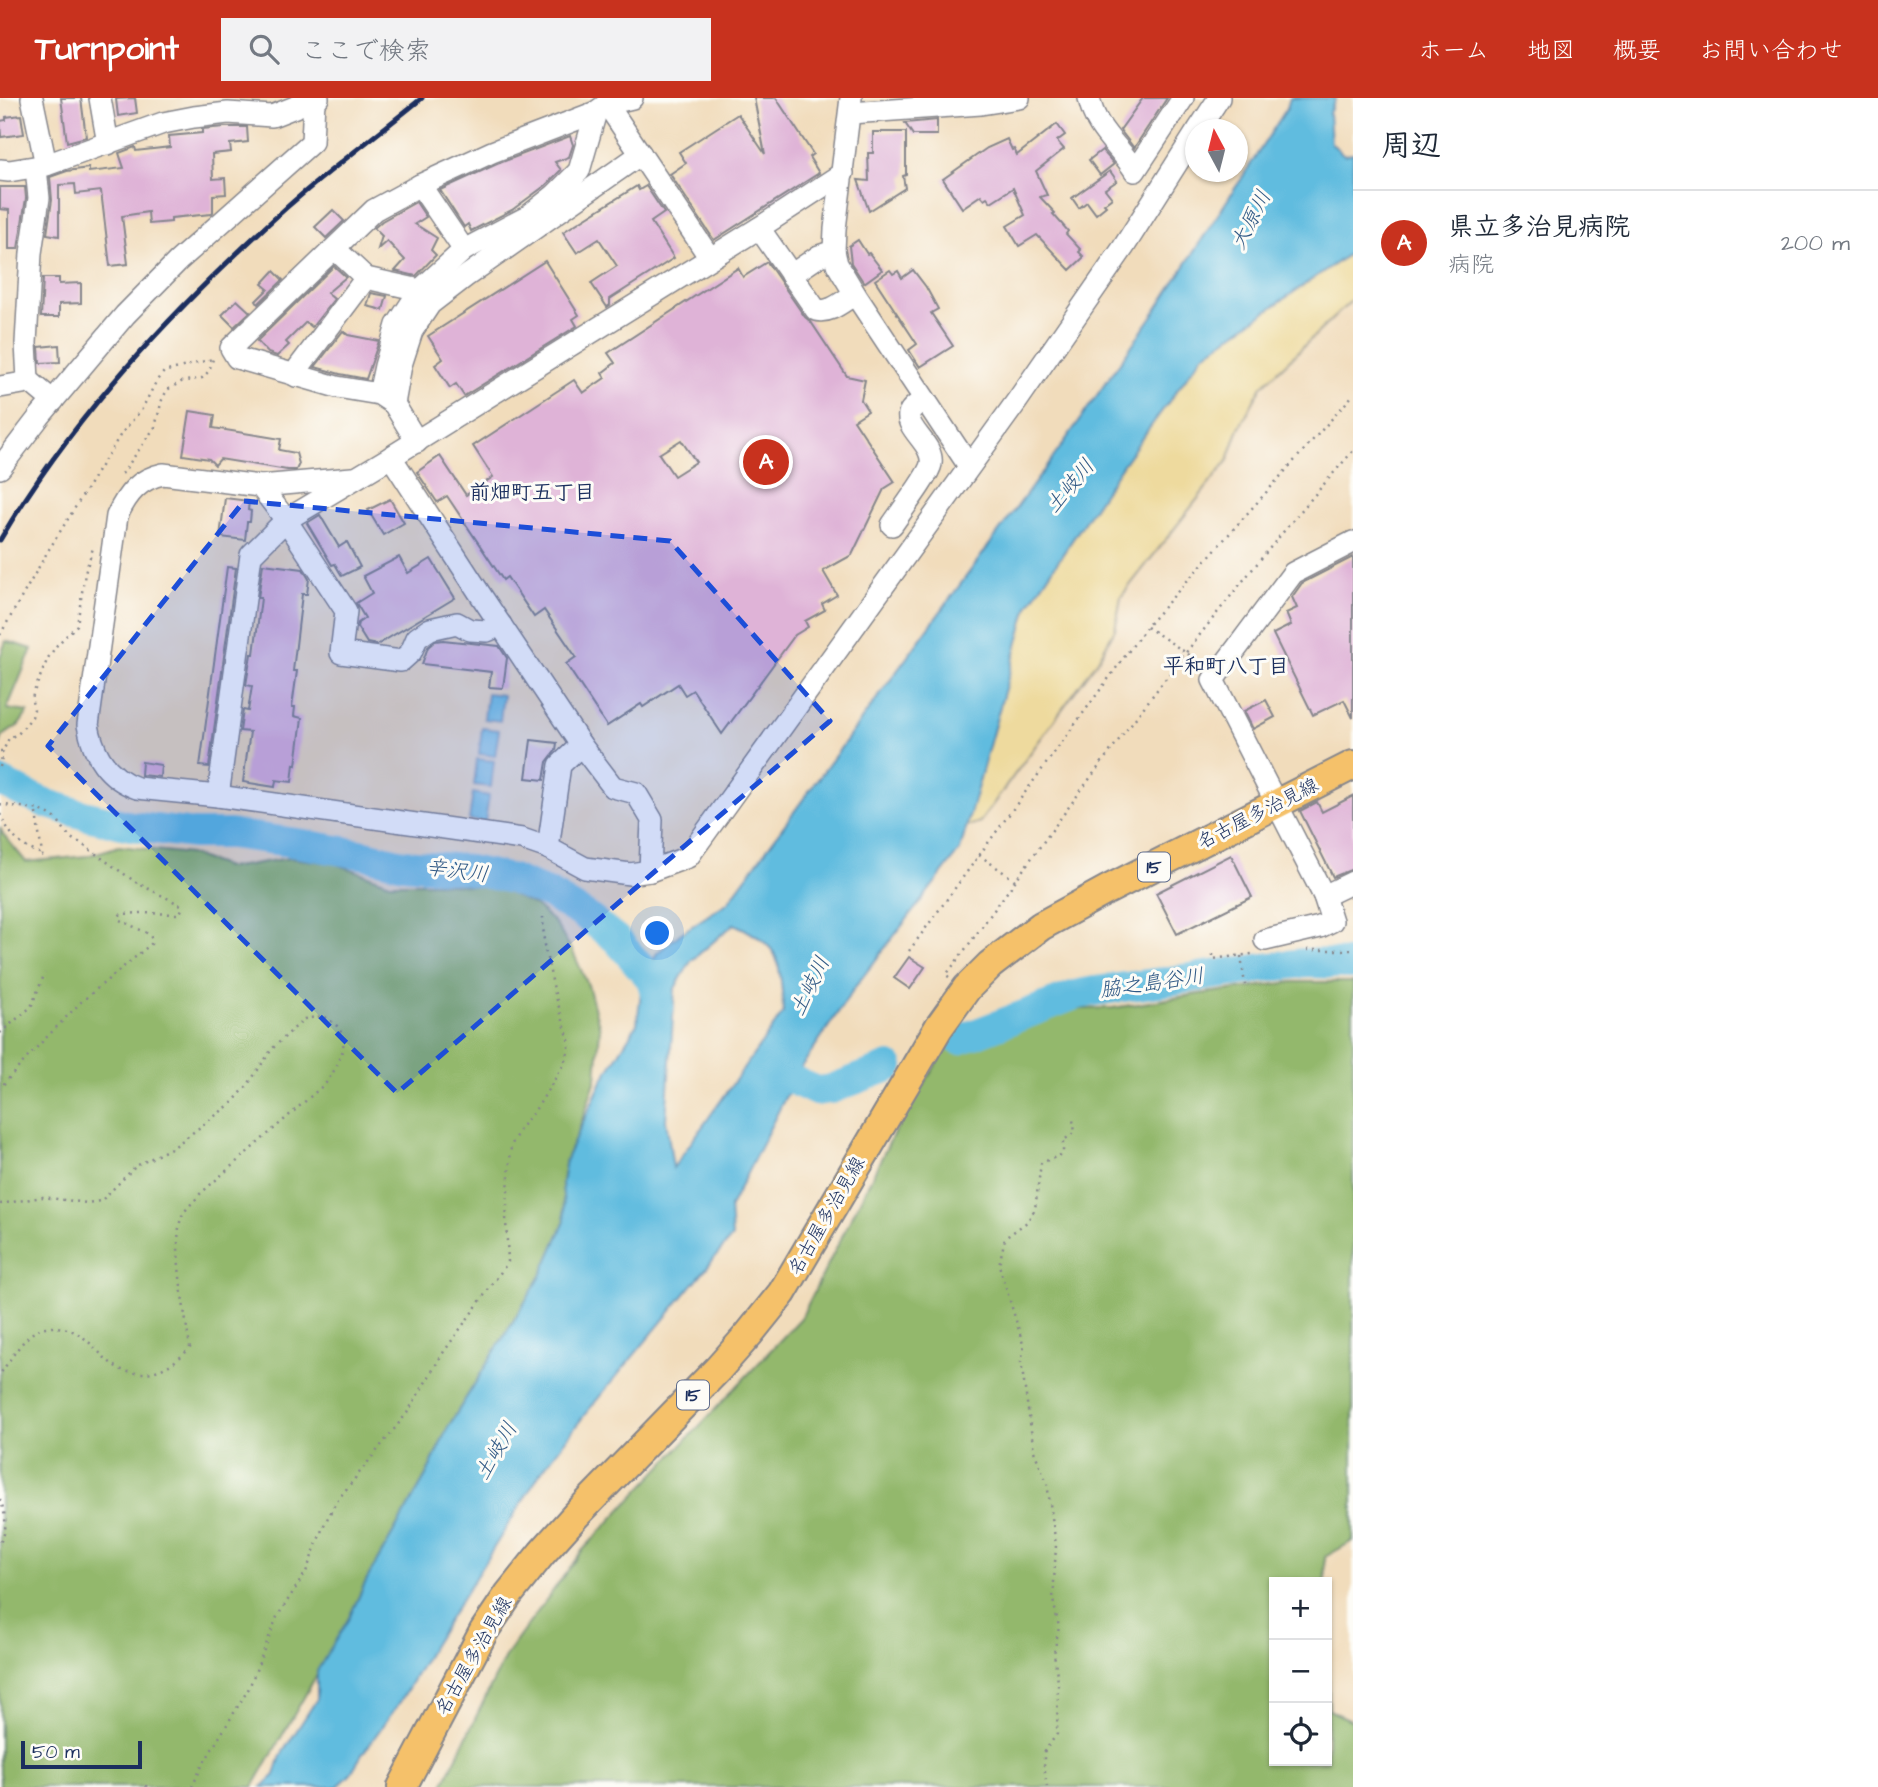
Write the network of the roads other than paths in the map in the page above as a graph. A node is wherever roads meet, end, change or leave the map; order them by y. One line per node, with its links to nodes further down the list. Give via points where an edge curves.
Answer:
1 (32, 98): 15 (street)
2 (100, 98): 12 (street)
3 (632, 98): 10 (street)
4 (1019, 98): 9 (street, via 981,104)
5 (1089, 98): 6 (street, via 1091,113 1104,134 1135,171)
6 (1183, 98)
7 (1219, 98): 11 (street)
8 (316, 99): 12 (street, via 272,117 228,113 163,123); 33 (street, via 312,142 177,261)
9 (850, 105): 17 (street)
10 (601, 108): 14 (street); 18 (street); 21 (street, via 579,171 527,217)
11 (1205, 119)
12 (108, 144): 15 (street)
13 (1185, 151): 35 (street, via 1123,248)
14 (641, 154): 23 (street); 31 (street, via 430,304 412,331)
15 (41, 166): 16 (street); 29 (street, via 31,253)
16 (0, 170)
17 (843, 173): 19 (street); 22 (street)
18 (420, 185): 20 (street, via 374,210); 21 (street)
19 (760, 228): 23 (street); 24 (street)
20 (335, 250): 25 (street); 28 (street, via 231,348 237,358)
21 (464, 250): 26 (street)
22 (834, 251): 24 (street); 27 (street)
23 (710, 258): 34 (street)
24 (791, 275): 27 (street, via 822,312)
25 (366, 278): 26 (street); 28 (street)
26 (420, 290): 31 (street, via 397,326 384,366)
27 (855, 294): 32 (street)
28 (296, 376): 31 (street)
29 (28, 380): 30 (street); 33 (street)
30 (0, 387)
31 (386, 399): 34 (street)
32 (925, 399): 35 (street); 40 (street, via 909,416 930,451 930,467)
33 (53, 401): 36 (street)
34 (404, 450): 37 (street); 42 (street)
35 (969, 466): 50 (street, via 688,857)
36 (0, 468)
37 (357, 477): 38 (street); 39 (street)
38 (260, 486): 39 (street); 47 (street, via 163,474 130,492 117,516 88,724 95,751 125,784)
39 (286, 520): 43 (street, via 346,611 341,653 401,661 417,638 430,629); 47 (street, via 251,555)
40 (892, 525)
41 (1353, 542): 48 (street, via 1293,573 1213,680)
42 (482, 597): 43 (street); 44 (street)
43 (457, 623): 44 (street, via 487,631)
44 (500, 625): 45 (street)
45 (581, 745): 49 (street, via 560,765); 50 (street, via 612,787 636,793 652,820)
46 (1353, 765): 48 (main road, 名古屋多治見線 / 15)
47 (218, 796): 49 (street, via 522,839)
48 (1276, 805): 53 (street); 55 (main road, 名古屋多治見線 / 15, via 1041,926 967,988 939,1027 782,1293 509,1594 484,1631)
49 (548, 848): 50 (street, via 585,868 630,874)
50 (650, 871)
51 (1353, 882): 53 (street)
52 (1353, 893): 53 (street)
53 (1324, 896): 54 (street, via 1332,921)
54 (1265, 940)
55 (402, 1787)

